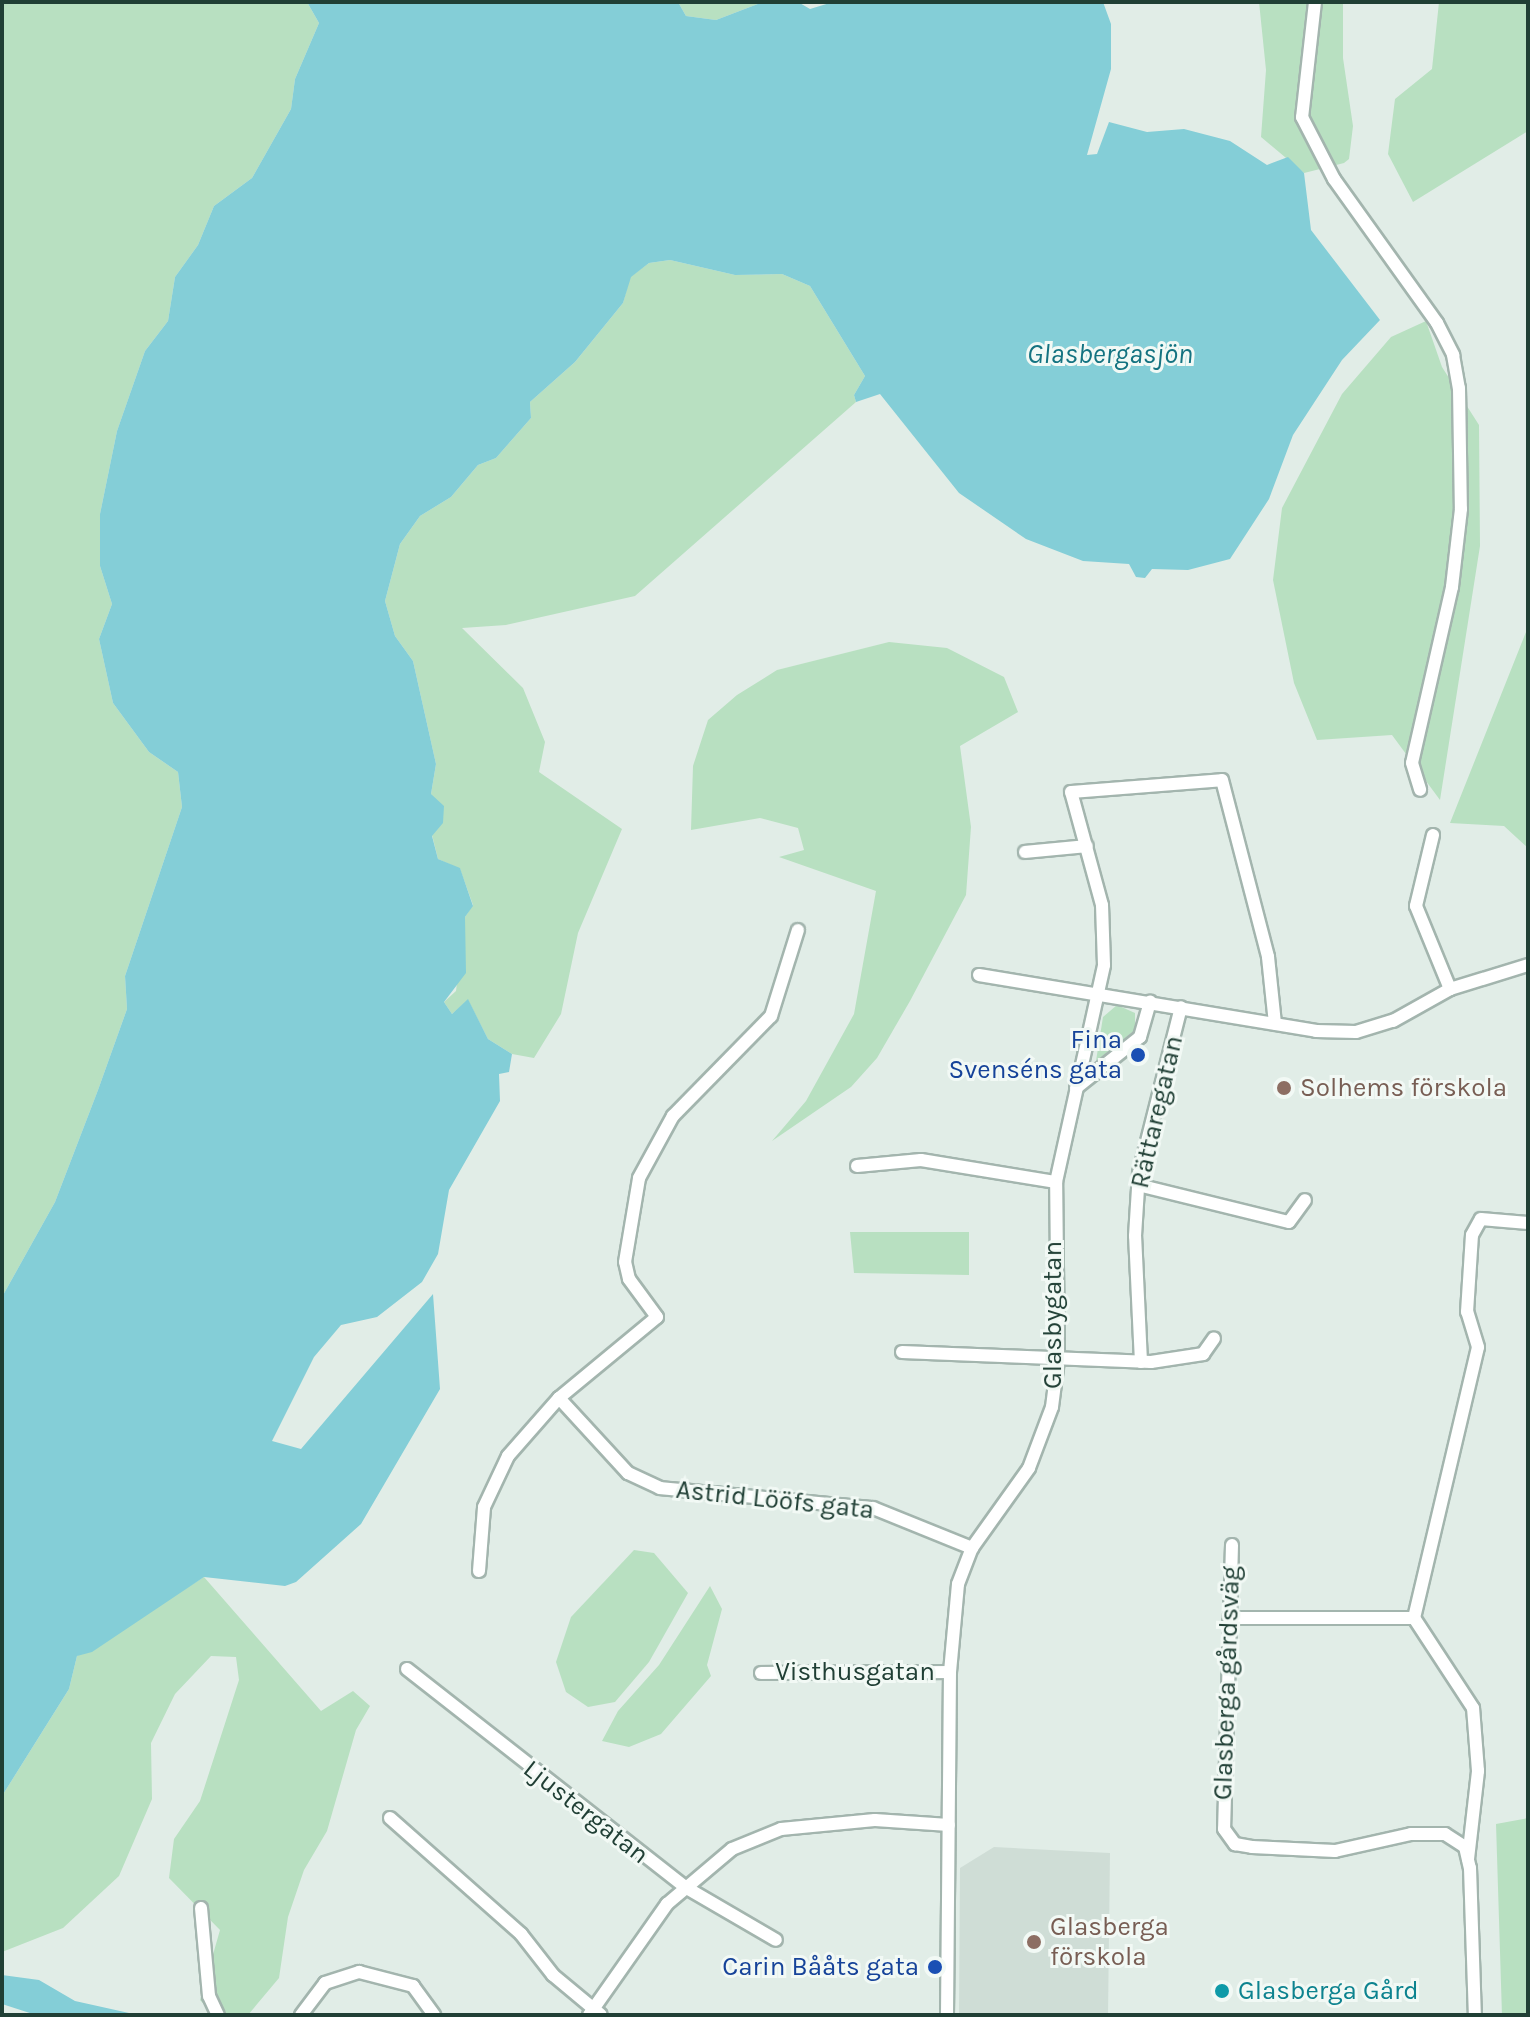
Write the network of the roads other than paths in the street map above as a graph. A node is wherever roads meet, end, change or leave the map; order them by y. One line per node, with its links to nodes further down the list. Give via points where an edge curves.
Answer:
1 (1315, 2): 2 (street, via 1302,117 1334,179 1437,323 1453,355 1459,388 1461,509 1452,587 1412,763)
2 (1420, 790)
3 (1433, 835): 9 (street, via 1416,906)
4 (1087, 846): 5 (street); 10 (street, Glasbygatan, via 1104,925); 13 (street, Glasbygatan, via 1071,792 1222,780 1264,941)
5 (1025, 852)
6 (798, 930): 24 (street, via 767,1021 673,1116 639,1178 625,1262 634,1287 657,1317)
7 (1528, 965): 9 (street)
8 (979, 975): 10 (street)
9 (1450, 989): 13 (street, via 1366,1030 1335,1033)
10 (1099, 992): 11 (street); 14 (street, Glasbygatan)
11 (1150, 1001): 12 (street); 14 (street, via 1140,1037)
12 (1181, 1007): 13 (street); 17 (street, Rättaregatan)
13 (1275, 1024)
14 (1076, 1088): 16 (street, Glasbygatan)
15 (857, 1166): 16 (street, via 921,1160)
16 (1056, 1182): 22 (street, Glasbygatan)
17 (1138, 1185): 18 (street, via 1289,1222); 23 (street, Rättaregatan)
18 (1305, 1200)
19 (1528, 1223): 29 (street, via 1481,1219 1472,1235 1467,1312 1478,1347)
20 (1214, 1338): 23 (street, via 1203,1354)
21 (902, 1352): 22 (street)
22 (1058, 1360): 23 (street); 26 (street, Glasbygatan, via 1052,1407 1029,1468)
23 (1141, 1362)
24 (559, 1398): 26 (street, Astrid Lööfs gata, via 628,1473 660,1488 873,1508); 27 (street, via 530,1428 494,1481 481,1523)
25 (1232, 1545): 28 (street, Glasberga gårdsväg)
26 (972, 1548): 31 (street, Glasbygatan, via 958,1584)
27 (479, 1571)
28 (1229, 1618): 29 (street); 35 (street, Glasberga gårdsväg, via 1221,1811 1224,1829 1235,1844 1335,1851 1411,1834 1445,1834 1465,1847)
29 (1414, 1618): 35 (street, via 1473,1708 1478,1771)
30 (407, 1669): 36 (street, Ljustergatan)
31 (950, 1672): 32 (street, Visthusgatan); 34 (street, Glasbygatan)
32 (761, 1673)
33 (390, 1818): 39 (street, via 521,1934 553,1975)
34 (949, 1825): 36 (street, via 875,1820 781,1829 732,1849); 43 (street, Glasbygatan)
35 (1468, 1859): 44 (street)
36 (685, 1887): 38 (street, Ljustergatan); 39 (street, via 667,1904)
37 (201, 1908): 40 (street, via 209,1996)
38 (776, 1940)
39 (595, 2013)
40 (218, 2015)
41 (301, 2015): 42 (street, via 325,1983 359,1972 413,1986)
42 (434, 2015)
43 (947, 2015)
44 (1475, 2015)

